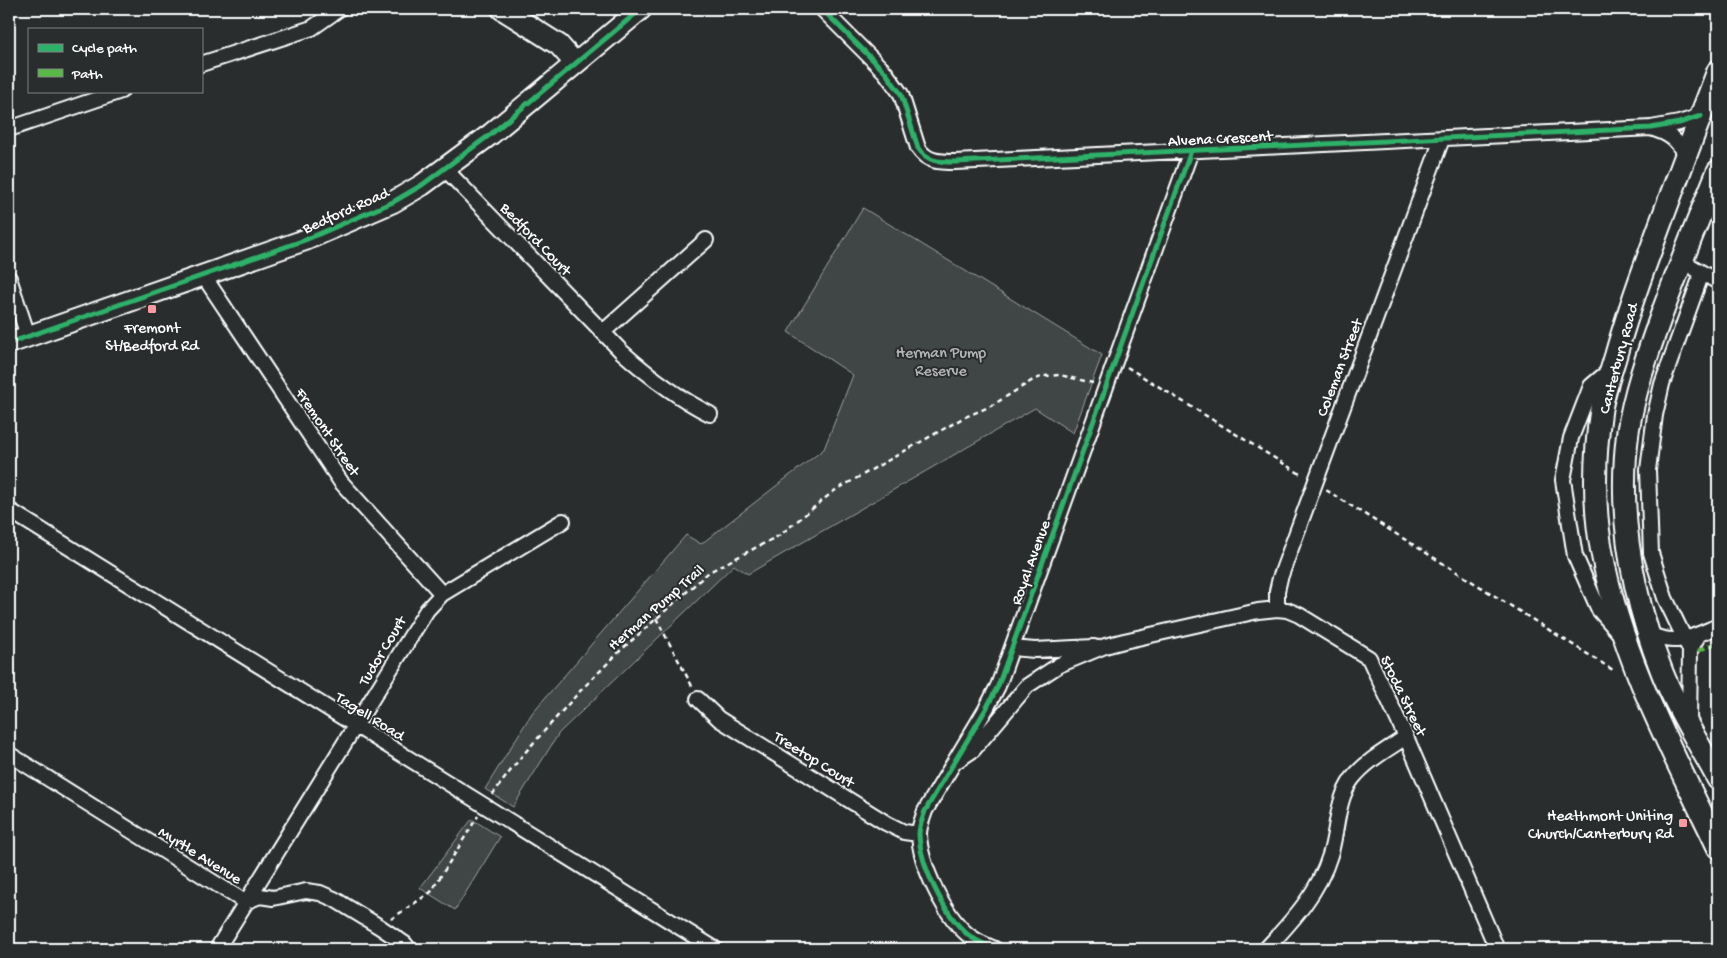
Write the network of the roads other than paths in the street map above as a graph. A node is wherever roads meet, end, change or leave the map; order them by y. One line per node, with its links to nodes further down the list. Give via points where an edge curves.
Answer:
1 (339, 9): 6 (street, via 312,28)
2 (502, 9): 5 (main road, via 559,45)
3 (641, 9): 5 (main road, Bedford Road)
4 (822, 9): 13 (street, Alvena Crescent, via 885,72 901,94 918,148 928,159 955,162)
5 (575, 63): 15 (main road, Bedford Road)
6 (202, 64)
7 (1718, 71): 9 (main road, Canterbury Road)
8 (117, 92): 11 (street)
9 (1701, 116): 10 (street, Alvena Crescent); 14 (main road, Canterbury Road)
10 (1651, 128): 12 (street, Alvena Crescent); 14 (street, Alvena Crescent, via 1673,137)
11 (9, 129)
12 (1442, 139): 13 (street, Alvena Crescent); 31 (street, Coleman Street, via 1283,569 1277,591)
13 (1191, 151): 37 (street, Royal Avenue)
14 (1685, 158): 26 (main road, Canterbury Road)
15 (445, 169): 20 (main road, Bedford Road, via 393,202 305,240); 23 (street, Bedford Court)
16 (1718, 171): 18 (main road, Canterbury Road)
17 (706, 240): 23 (street)
18 (1682, 261): 19 (street); 33 (main road, Canterbury Road, via 1641,377 1630,422 1626,458 1625,500 1632,568 1638,602)
19 (1702, 273): 22 (street); 35 (street, via 1662,384 1648,470 1651,553 1665,598)
20 (203, 275): 24 (main road, Bedford Road); 30 (street, Fremont Street, via 341,482)
21 (9, 278): 24 (street)
22 (1718, 282)
23 (603, 332): 27 (street, Bedford Court, via 645,372)
24 (28, 336): 25 (main road, Bedford Road)
25 (9, 343)
26 (1611, 369): 34 (main road, Canterbury Road, via 1601,408 1595,488 1597,521 1608,580); 34 (street, via 1591,386 1571,438 1563,480 1575,556 1599,610)
27 (710, 414)
28 (9, 510): 39 (street, Tagell Road)
29 (563, 521): 30 (street, Tudor Court)
30 (442, 594): 39 (street, Tudor Court, via 427,610)
31 (1277, 610): 36 (street, Stoda Street, via 1258,611); 41 (street, Stoda Street, via 1287,610 1304,617 1369,658)
32 (1718, 626): 35 (street, via 1699,634)
33 (1649, 634): 35 (street); 40 (main road, Canterbury Road, via 1663,674)
34 (1627, 642): 46 (main road, Canterbury Road, via 1674,756)
35 (1688, 645): 40 (street)
36 (1105, 646): 37 (street, Stoda Street); 43 (street, Stoda Street, via 1059,664 1027,686 974,750)
37 (1012, 648): 43 (street, Royal Avenue, via 998,686)
38 (698, 699): 45 (street, Treetop Court, via 719,719 886,823 904,832)
39 (356, 726): 47 (street, Tudor Court); 50 (street, Tagell Road)
40 (1689, 729): 44 (main road, Canterbury Road)
41 (1406, 737): 52 (street, via 1371,761 1352,779 1342,798 1330,856 1315,890); 53 (street, Stoda Street)
42 (9, 754): 47 (street, Myrtle Avenue)
43 (954, 762): 45 (street, Royal Avenue, via 925,811)
44 (1718, 779)
45 (919, 834): 51 (street, Royal Avenue, via 927,867 945,908 968,935)
46 (1718, 847)
47 (246, 902): 48 (street, Tudor Court); 49 (street, Myrtle Avenue, via 260,896 273,898 306,891 320,893 334,898)
48 (217, 949)
49 (409, 949)
50 (715, 949)
51 (995, 949)
52 (1266, 949)
53 (1497, 949)

